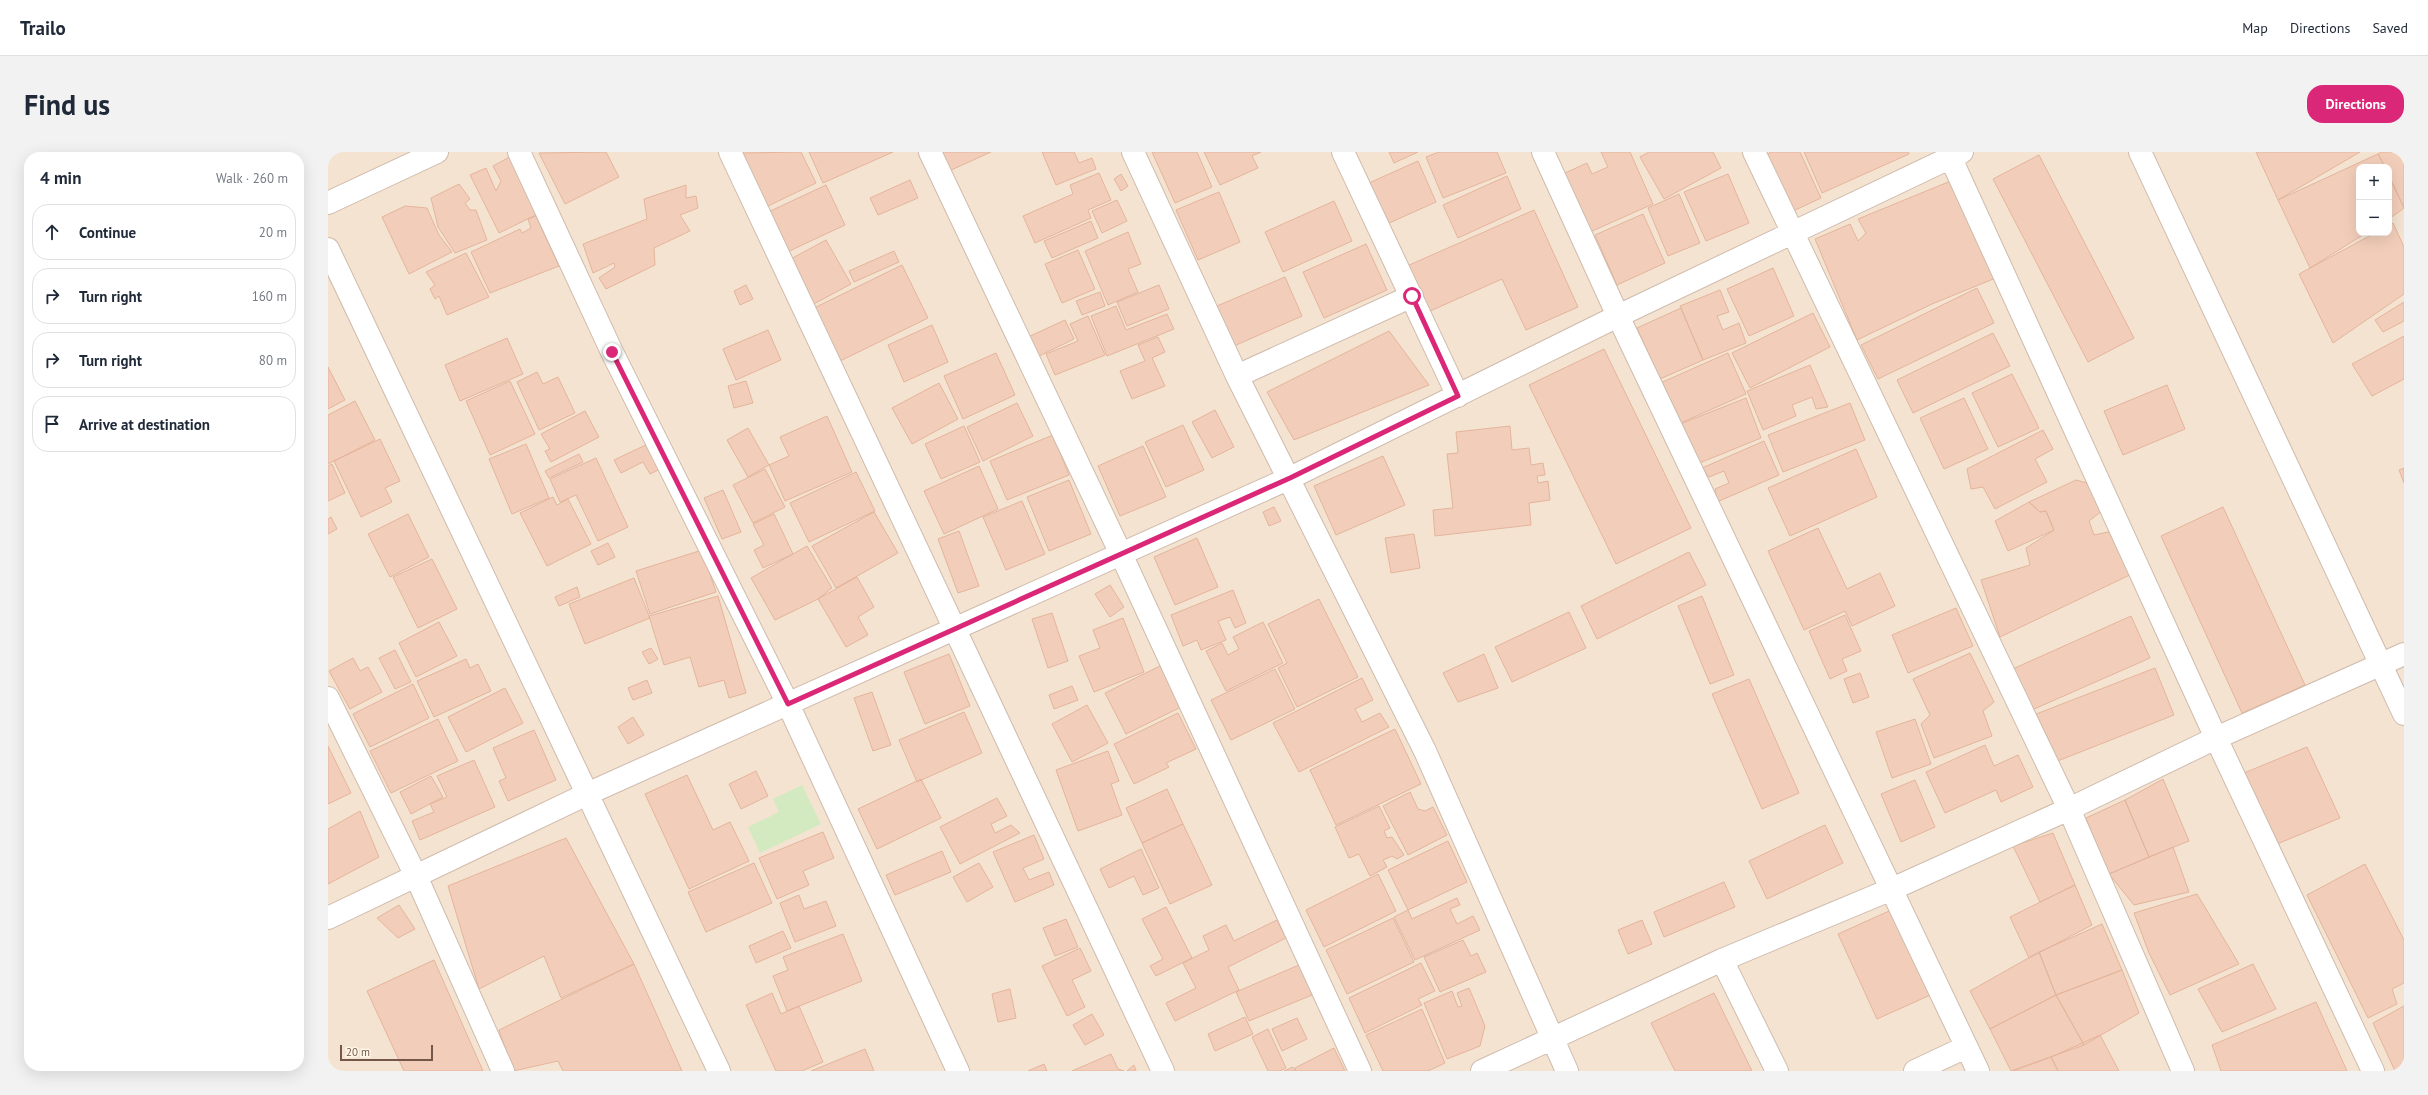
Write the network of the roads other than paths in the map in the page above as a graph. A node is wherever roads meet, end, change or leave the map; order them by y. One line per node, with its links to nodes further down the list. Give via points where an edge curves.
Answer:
1 (437, 152): 11 (street)
2 (519, 152): 24 (street, via 612,352)
3 (730, 152): 20 (street)
4 (930, 152): 19 (street)
5 (1133, 152): 16 (street)
6 (1343, 152): 14 (street)
7 (1543, 152): 15 (street)
8 (1754, 152): 12 (street)
9 (2140, 152): 22 (street)
10 (1953, 154): 12 (street); 26 (street)
11 (328, 203)
12 (1793, 234): 15 (street); 28 (street)
13 (328, 249): 27 (street)
14 (1412, 296): 16 (street); 17 (street)
15 (1618, 316): 17 (street); 30 (street)
16 (1237, 376): 18 (street)
17 (1458, 396): 18 (street)
18 (1290, 478): 19 (street); 33 (street, via 1425,751)
19 (1121, 554): 20 (street); 39 (street)
20 (955, 628): 24 (street); 38 (street)
21 (2404, 654): 22 (street)
22 (2381, 666): 25 (street); 26 (street)
23 (328, 698): 29 (street)
24 (788, 704): 27 (street); 37 (street)
25 (2404, 714)
26 (2216, 738): 28 (street); 46 (street)
27 (587, 794): 29 (street); 36 (street)
28 (2069, 809): 30 (street); 45 (street)
29 (416, 876): 31 (street); 35 (street)
30 (1892, 889): 32 (street); 34 (street)
31 (328, 918)
32 (1722, 960): 33 (street); 42 (street)
33 (1552, 1039): 40 (street); 41 (street)
34 (1966, 1047): 43 (street); 44 (street)
35 (503, 1071)
36 (718, 1071)
37 (958, 1071)
38 (1163, 1071)
39 (1360, 1071)
40 (1482, 1071)
41 (1567, 1071)
42 (1777, 1071)
43 (1915, 1071)
44 (1978, 1071)
45 (2183, 1071)
46 (2373, 1071)

